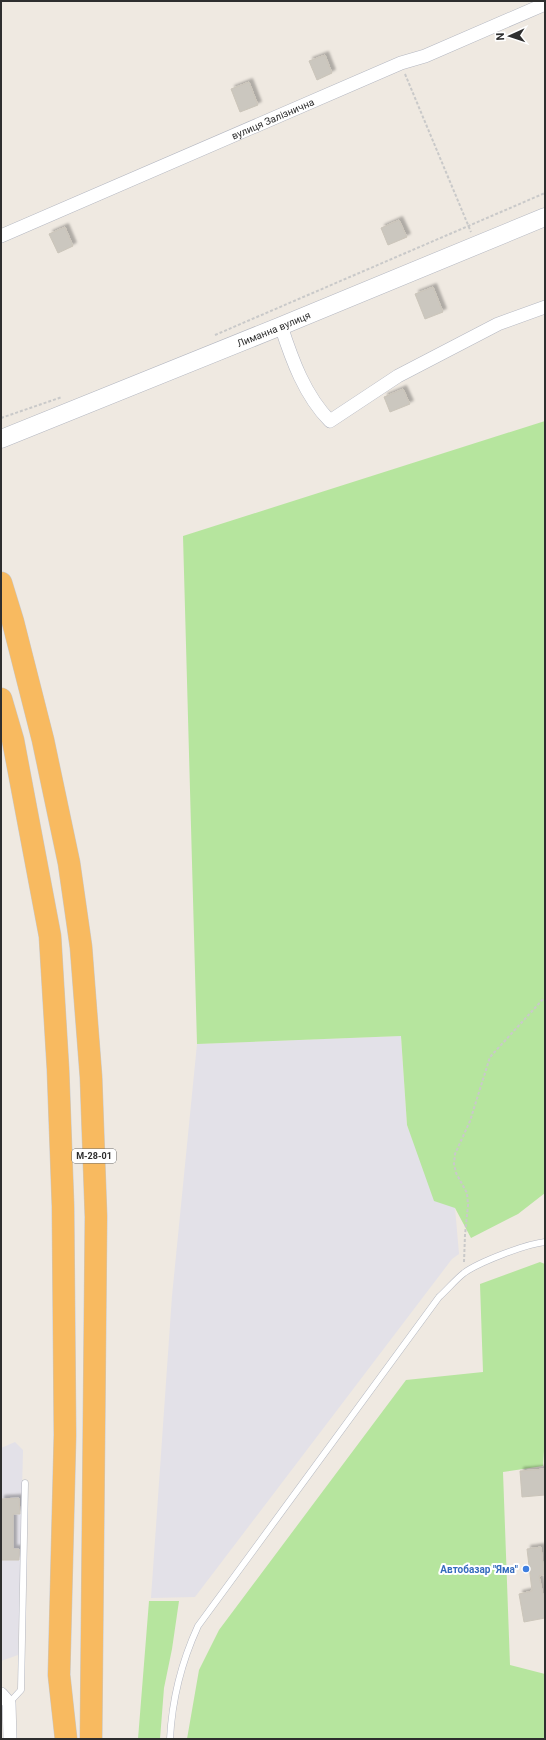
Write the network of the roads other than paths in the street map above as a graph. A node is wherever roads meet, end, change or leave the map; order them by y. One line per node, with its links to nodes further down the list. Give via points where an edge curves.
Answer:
1 (545, 4): 3 (street, вулиця Залізнична, via 425,56 401,63)
2 (545, 218): 5 (main road, Лиманна вулиця)
3 (1, 236)
4 (545, 307): 5 (street, via 498,324 398,376 330,422 309,396)
5 (281, 326): 6 (main road, Лиманна вулиця)
6 (1, 439)
7 (1, 583): 14 (highway, М-28-01, via 41,733 69,863 81,947 96,1217)
8 (1, 699): 13 (highway, М-28-01, via 13,740 50,936 63,1206 65,1435 59,1675)
9 (545, 1242): 15 (lane, via 492,1258 464,1273 440,1297 198,1626 178,1679 171,1715)
10 (25, 1483): 11 (lane, via 21,1690)
11 (5, 1699): 12 (street)
12 (10, 1739)
13 (66, 1739)
14 (91, 1739)
15 (170, 1739)

